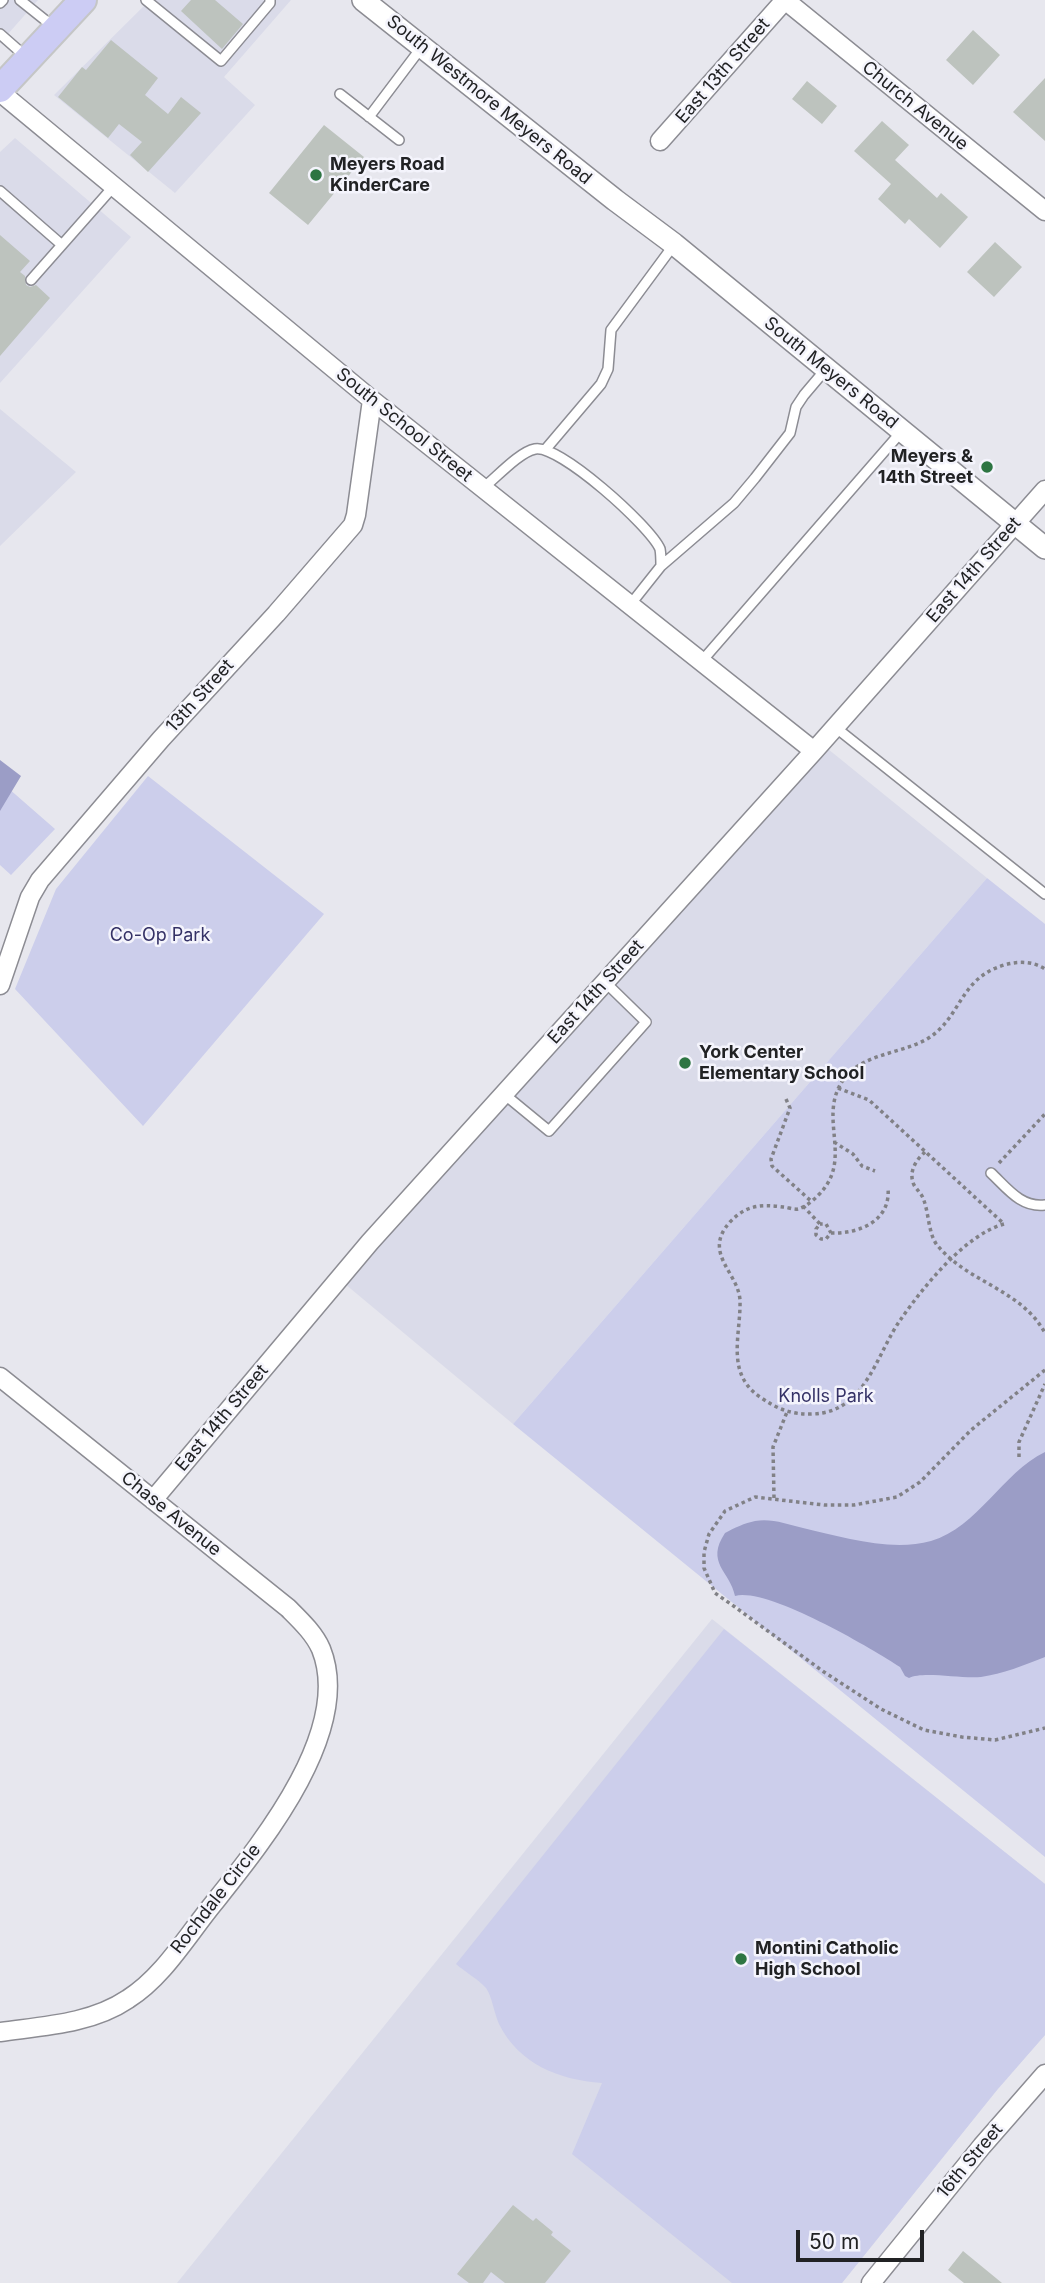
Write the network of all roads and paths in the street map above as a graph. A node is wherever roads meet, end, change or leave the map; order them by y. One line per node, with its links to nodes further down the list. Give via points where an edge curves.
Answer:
1 (20, 0): 7 (lane)
2 (83, 0): 7 (main road)
3 (146, 0): 4 (lane, via 221,61)
4 (270, 0)
5 (363, 0): 9 (street, South Westmore Meyers Road)
6 (785, 0): 15 (street, East 13th Street); 19 (street, Church Avenue)
7 (56, 29): 10 (main road)
8 (0, 34): 10 (lane)
9 (422, 46): 13 (lane); 18 (street, South Westmore Meyers Road)
10 (29, 59): 11 (main road)
11 (0, 91): 16 (street, South School Street)
12 (340, 94): 13 (lane)
13 (369, 117): 14 (lane)
14 (399, 140)
15 (660, 141)
16 (114, 186): 21 (lane); 24 (street, South School Street)
17 (0, 191): 21 (lane)
18 (615, 200): 20 (street, South Meyers Road)
19 (1045, 211)
20 (674, 244): 23 (street, South Meyers Road); 26 (lane, via 611,330 608,369 601,384)
21 (62, 245): 22 (lane)
22 (31, 280)
23 (826, 369): 25 (street, South Meyers Road); 31 (lane, via 796,407 790,433 755,478 734,503)
24 (372, 400): 27 (street, South School Street); 39 (street, 13th Street, via 353,525 40,880)
25 (902, 431): 29 (street, South Meyers Road); 33 (lane)
26 (545, 450): 27 (lane, via 536,448 523,454); 31 (lane, via 606,491 638,520 660,550)
27 (483, 488): 32 (street, South School Street)
28 (1045, 490): 29 (street, East 14th Street)
29 (1015, 523): 30 (street, South Meyers Road); 34 (street, East 14th Street)
30 (1045, 548)
31 (661, 566): 32 (lane)
32 (631, 606): 33 (street, South School Street)
33 (701, 662): 35 (street, South School Street)
34 (835, 727): 35 (street, East 14th Street); 36 (lane)
35 (814, 751): 38 (street, East 14th Street)
36 (1045, 894)
37 (1045, 969): 40 (path, via 1012,962 987,970 973,982 941,1029 925,1040 851,1069)
38 (605, 982): 41 (street, East 14th Street); 41 (lane, via 646,1022 548,1131)
39 (0, 985)
40 (838, 1088): 44 (path, via 832,1109); 45 (path, via 869,1100)
41 (504, 1094): 62 (street, East 14th Street, via 370,1242)
42 (786, 1099): 49 (path, via 790,1108 772,1166)
43 (1045, 1114): 47 (path)
44 (834, 1142): 46 (path); 49 (path, via 837,1160 831,1178)
45 (925, 1152): 54 (path, via 913,1166 912,1179 925,1202 936,1243); 54 (path, via 1004,1224 969,1242)
46 (875, 1171)
47 (991, 1173): 50 (lane, via 1021,1201 1033,1207)
48 (888, 1188): 53 (path, via 886,1206 868,1227)
49 (811, 1201): 51 (path)
50 (1045, 1205)
51 (803, 1206): 52 (path); 59 (path, via 751,1206 728,1225 721,1242 722,1262 740,1297 738,1366 753,1392)
52 (820, 1224): 53 (path); 53 (path, via 816,1235 826,1239)
53 (831, 1233)
54 (953, 1259): 55 (path, via 1029,1310); 59 (path, via 901,1320 858,1394 832,1411)
55 (1045, 1333)
56 (1045, 1370): 61 (path, via 971,1430 920,1482 897,1497 854,1505)
57 (0, 1377): 62 (street, Chase Avenue)
58 (1045, 1384): 60 (path, via 1019,1442)
59 (786, 1412): 61 (path, via 772,1452)
60 (1018, 1457)
61 (774, 1499): 64 (path, via 746,1500 725,1511 715,1523 704,1552 704,1567 715,1593 824,1672 924,1730 995,1740)
62 (153, 1500): 63 (street, Chase Avenue, via 288,1608 314,1636)
63 (325, 1664): 65 (street, Rochdale Circle, via 324,1712 303,1775 257,1849 161,1969 129,1999 108,2011)
64 (1045, 1728)
65 (0, 2032)
66 (1045, 2074): 67 (street, 16th Street)
67 (871, 2283)

